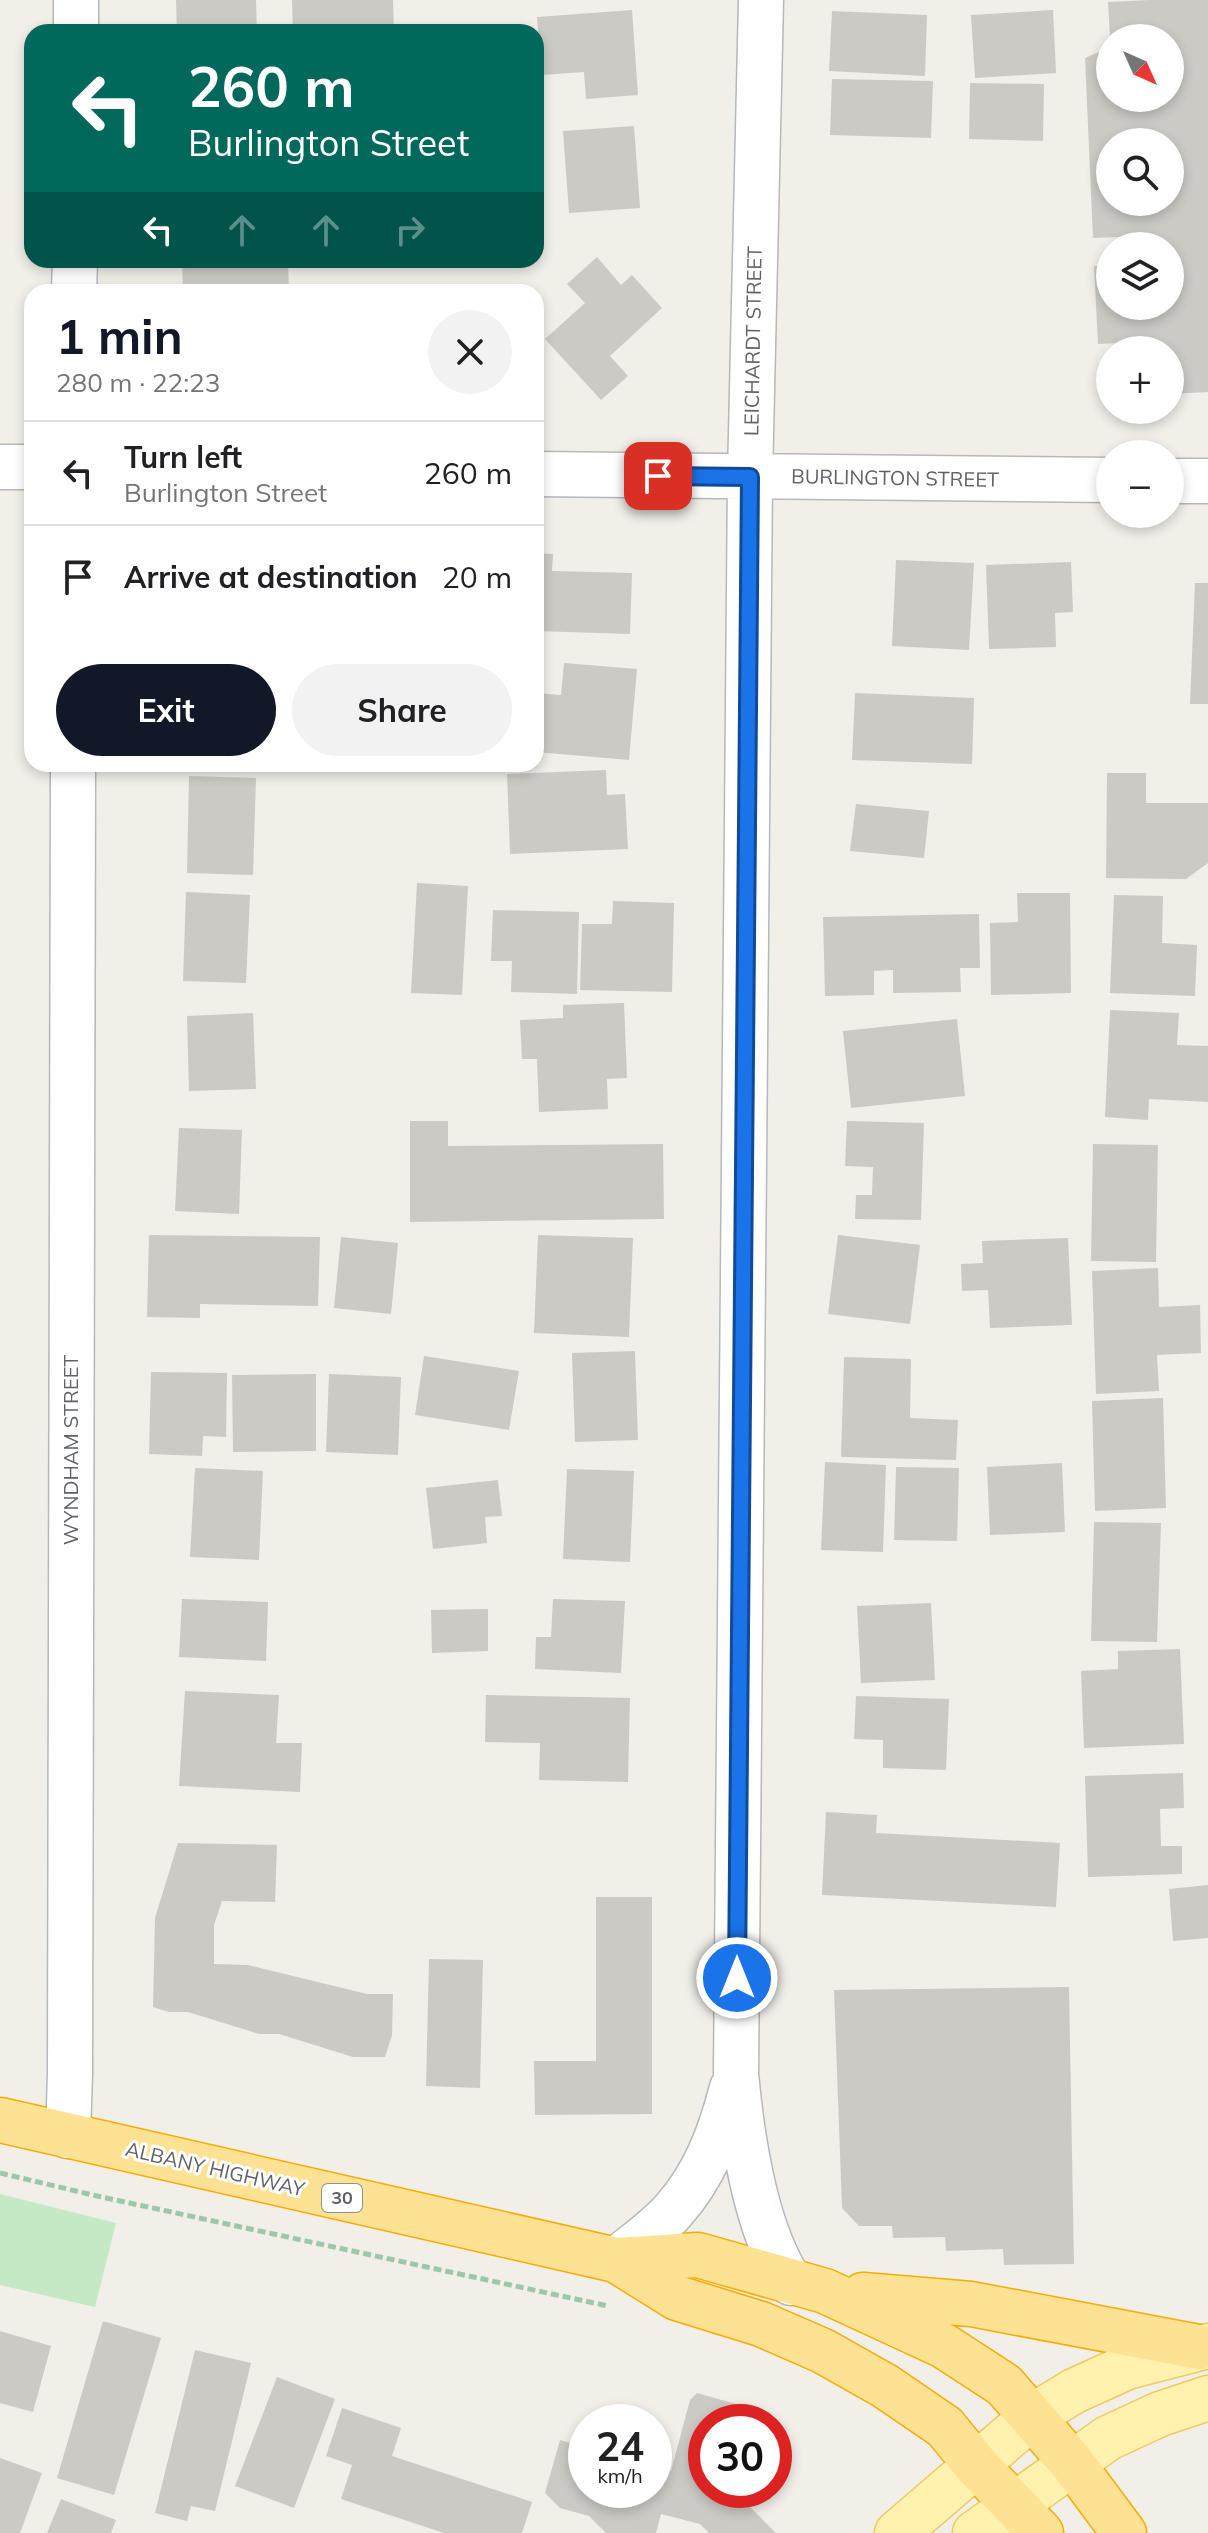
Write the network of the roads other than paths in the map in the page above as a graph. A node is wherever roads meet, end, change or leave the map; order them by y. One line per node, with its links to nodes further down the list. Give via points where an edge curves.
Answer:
1 (76, 0): 3 (street)
2 (761, 0): 7 (street, LEICHARDT STREET)
3 (76, 24)
4 (0, 467): 5 (street)
5 (24, 467)
6 (544, 474): 7 (street, BURLINGTON STREET)
7 (750, 477): 8 (street, BURLINGTON STREET); 12 (street, LEICHARDT STREET)
8 (1096, 480)
9 (1184, 481): 10 (street)
10 (1208, 481)
11 (73, 772): 14 (street, WYNDHAM STREET)
12 (736, 2074): 15 (street, LEICHARDT STREET, via 712,2153 692,2186 672,2213); 16 (street, LEICHARDT STREET, via 755,2192 771,2245)
13 (0, 2120): 14 (highway, ALBANY HIGHWAY / 30)
14 (68, 2136): 15 (highway, ALBANY HIGHWAY / 30)
15 (616, 2260): 16 (highway, 30, via 698,2255); 21 (highway, 30, via 677,2298 761,2324 885,2386 945,2427)
16 (808, 2287): 17 (highway, via 971,2304); 19 (highway, 30, via 944,2346 995,2377)
17 (1204, 2347): 19 (main road, via 1127,2367)
18 (1208, 2398): 20 (main road, via 1124,2429)
19 (1033, 2416): 20 (highway, 30); 21 (main road)
20 (1072, 2463): 22 (main road); 25 (highway, 30)
21 (976, 2465): 22 (highway, 30); 23 (main road)
22 (1027, 2518): 24 (main road)
23 (897, 2533)
24 (975, 2533)
25 (1124, 2533)

